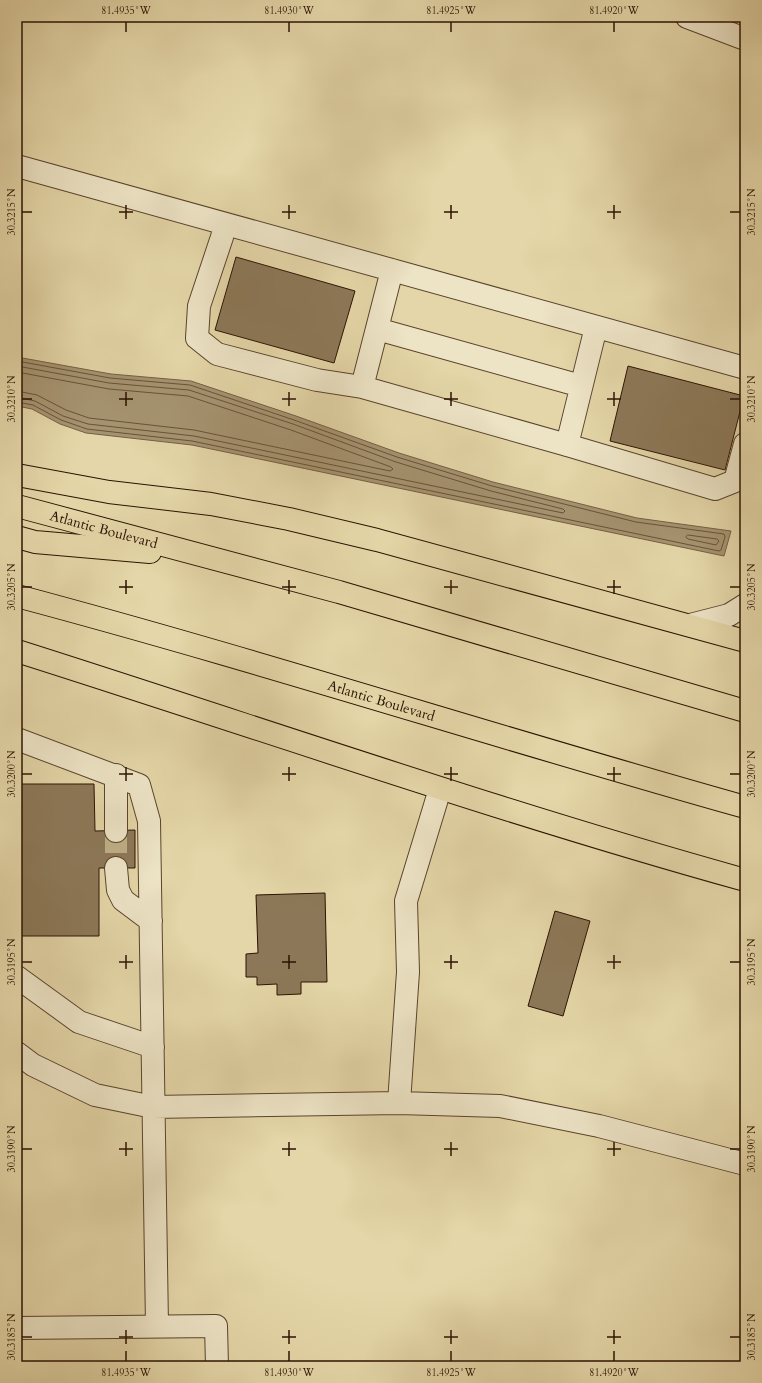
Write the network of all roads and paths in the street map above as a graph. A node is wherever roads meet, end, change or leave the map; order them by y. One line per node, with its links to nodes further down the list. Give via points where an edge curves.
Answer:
1 (687, 17): 2 (street)
2 (745, 39)
3 (17, 166): 4 (street)
4 (225, 224): 5 (street); 10 (street, via 199,306 198,338 217,354 316,380)
5 (392, 270): 6 (street); 7 (street)
6 (596, 327): 8 (street); 9 (street)
7 (377, 329): 9 (street); 10 (street)
8 (745, 368)
9 (581, 386): 12 (street)
10 (362, 387): 12 (street)
11 (745, 444): 12 (street, via 735,481 715,489)
12 (567, 445)
13 (17, 474): 19 (highway, via 109,492 212,504 289,519 377,540)
14 (17, 506): 16 (highway, Atlantic Boulevard)
15 (17, 537): 16 (highway, via 34,542)
16 (209, 557): 22 (highway, Atlantic Boulevard, via 339,592)
17 (17, 596): 26 (highway, Atlantic Boulevard, via 313,678 630,775)
18 (745, 605): 19 (street, via 729,615)
19 (690, 626): 20 (highway)
20 (745, 641)
21 (17, 651): 25 (highway)
22 (745, 711)
23 (17, 739): 24 (street)
24 (116, 776): 27 (street); 30 (street, via 139,785 149,821)
25 (440, 789): 29 (highway, via 628,848); 34 (street, via 406,901 408,972)
26 (745, 807)
27 (116, 831)
28 (116, 868): 30 (street, via 118,890 123,900)
29 (745, 880)
30 (151, 921): 32 (street)
31 (17, 977): 32 (street, via 79,1022)
32 (153, 1047): 35 (street)
33 (17, 1053): 35 (street, via 33,1065 95,1095)
34 (399, 1103): 35 (street); 36 (street, via 500,1106 599,1126)
35 (153, 1107): 37 (street)
36 (745, 1164)
37 (157, 1326): 38 (street); 39 (street, via 216,1326)
38 (17, 1328)
39 (217, 1366)

